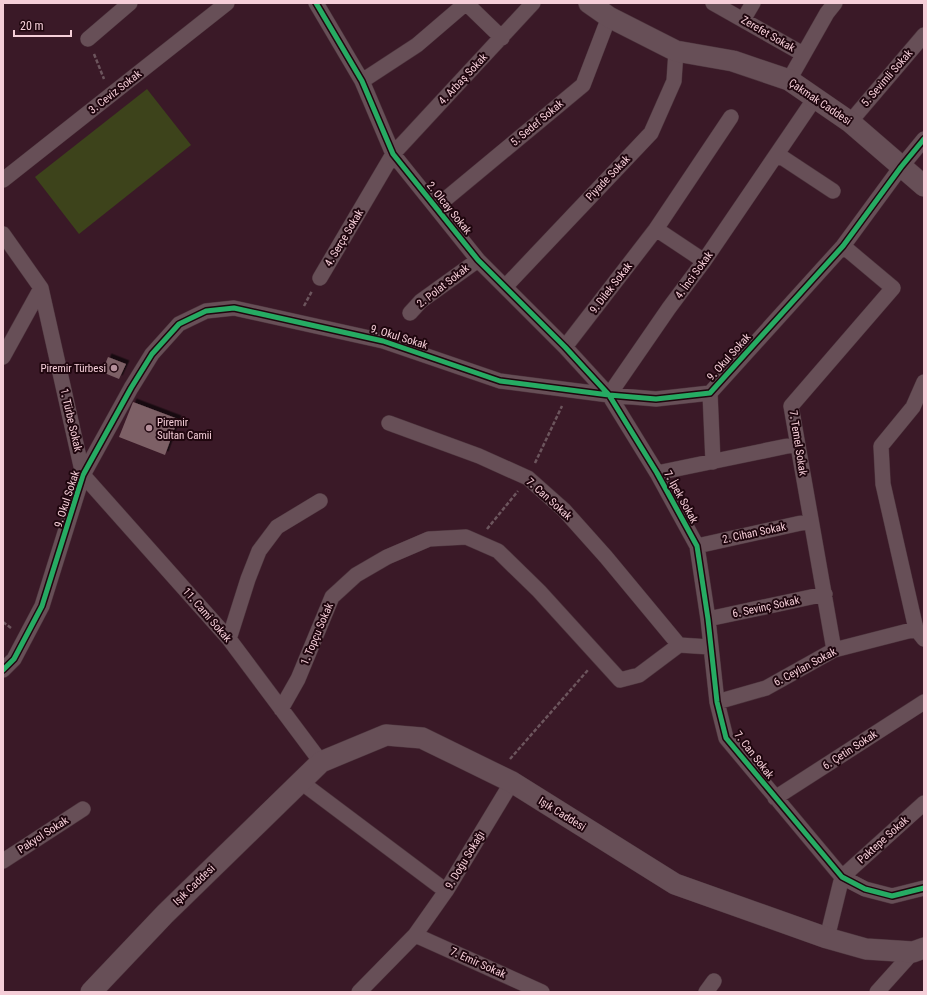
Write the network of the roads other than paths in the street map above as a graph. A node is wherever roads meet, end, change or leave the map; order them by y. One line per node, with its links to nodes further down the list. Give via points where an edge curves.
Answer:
1 (130, 3): 14 (street)
2 (227, 3): 26 (street, 3. Ceviz Sokak)
3 (316, 3): 18 (street, 2. Olcay Sokak)
4 (466, 3): 13 (street); 18 (street, via 417,45)
5 (533, 3): 13 (street, 4. Arbaş Sokak)
6 (589, 3): 10 (main road, Çakmak Caddesi)
7 (713, 3): 11 (street, Zerefet Sokak)
8 (753, 3): 11 (street)
9 (835, 3): 16 (street)
10 (609, 17): 15 (main road, Çakmak Caddesi); 29 (street, 5. Sedef Sokak, via 583,85)
11 (743, 20): 16 (street, Zerefet Sokak)
12 (924, 35): 21 (street, 5. Sevimli Sokak)
13 (502, 38): 23 (street, 4. Arbaş Sokak)
14 (88, 39)
15 (676, 50): 17 (main road, Çakmak Caddesi, via 734,61); 36 (street, Piyade Sokak, via 674,81 651,133)
16 (803, 54): 17 (street)
17 (789, 80): 19 (main road, Çakmak Caddesi)
18 (362, 81): 23 (street, 2. Olcay Sokak)
19 (815, 98): 21 (main road, Çakmak Caddesi); 24 (street, 4. İnci Sokak)
20 (731, 117): 30 (street, 9. Dilek Sokak)
21 (850, 122): 25 (main road, Çakmak Caddesi)
22 (924, 139): 25 (street, 9. Okul Sokak)
23 (393, 154): 29 (street, 2. Olcay Sokak); 35 (street, 4. Serçe Sokak)
24 (777, 154): 28 (street); 34 (street, 4. İnci Sokak)
25 (901, 167): 27 (main road, Çakmak Caddesi); 32 (street, 9. Okul Sokak)
26 (3, 180)
27 (924, 186)
28 (833, 192)
29 (436, 207): 33 (street, 2. Olcay Sokak)
30 (656, 229): 34 (street); 39 (street, 9. Dilek Sokak)
31 (3, 234): 37 (street, 1. Türbe Sokak)
32 (843, 246): 42 (street, 9. Okul Sokak); 46 (street, 7. Temel Sokak, via 893,288 791,406)
33 (478, 260): 36 (street, 2. Olcay Sokak); 38 (street, 2. Polat Sokak, via 421,301)
34 (704, 261): 43 (street, 4. İnci Sokak)
35 (320, 278)
36 (505, 287): 39 (street, 2. Olcay Sokak)
37 (41, 288): 40 (street); 49 (street, 1. Türbe Sokak)
38 (410, 313)
39 (565, 347): 43 (street, 2. Olcay Sokak)
40 (3, 357)
41 (924, 382): 44 (street)
42 (710, 393): 43 (street, 9. Okul Sokak, via 656,399); 47 (street)
43 (609, 394): 48 (street, 7. İpek Sokak); 49 (street, 9. Okul Sokak, via 500,380 383,341 234,308 206,311 179,324 152,354 130,388)
44 (919, 407): 55 (street, via 881,446 883,484)
45 (388, 423): 57 (street, 7. Can Sokak, via 479,456 528,478 564,510)
46 (797, 444): 47 (street); 51 (street, 7. Temel Sokak)
47 (714, 462): 48 (street)
48 (657, 474): 52 (street, 7. İpek Sokak)
49 (83, 475): 56 (street, 11. Cami Sokak); 60 (street, 9. Okul Sokak, via 42,606 14,659)
50 (320, 500): 56 (street, via 277,527 258,551)
51 (810, 521): 52 (street, 2. Cihan Sokak); 53 (street, 7. Temel Sokak)
52 (697, 546): 54 (street, 7. İpek Sokak)
53 (825, 594): 54 (street, 6. Sevinç Sokak); 59 (street, 7. Temel Sokak)
54 (708, 619): 58 (street, 7. Can Sokak)
55 (920, 634): 59 (street, 6. Ceylan Sokak)
56 (229, 638): 63 (street, 11. Cami Sokak)
57 (679, 645): 58 (street); 63 (street, 1. Topçu Sokak, via 639,675 620,680 539,591 498,551 466,537 429,539 387,557 356,575 332,597 298,679)
58 (710, 647): 61 (street, 7. Can Sokak)
59 (834, 650): 61 (street, 6. Ceylan Sokak, via 766,688)
60 (3, 670)
61 (717, 702): 67 (street, 7. Can Sokak, via 726,738)
62 (924, 702): 67 (street, 6. Çetin Sokak)
63 (281, 709): 64 (street, 11. Cami Sokak)
64 (321, 762): 65 (main road, Işık Caddesi, via 386,735 422,738); 66 (main road, Işık Caddesi)
65 (504, 778): 73 (street, 9. Doğu Sokağı); 75 (main road, Işık Caddesi, via 675,884)
66 (301, 782): 73 (street); 77 (main road, Işık Caddesi, via 165,914)
67 (775, 798): 71 (street, 7. Can Sokak)
68 (924, 803): 71 (street, Paktepe Sokak)
69 (82, 809): 70 (street, Pakyol Sokak)
70 (3, 861)
71 (842, 878): 72 (street, via 892,896); 75 (street)
72 (924, 888)
73 (446, 891): 74 (street, 9. Doğu Sokağı)
74 (415, 935): 78 (street, 9. Doğu Sokağı); 79 (street, 7. Emir Sokak)
75 (827, 938): 76 (main road, Işık Caddesi, via 866,950)
76 (918, 950): 80 (street)
77 (91, 992)
78 (359, 992)
79 (542, 992)
80 (877, 992)

